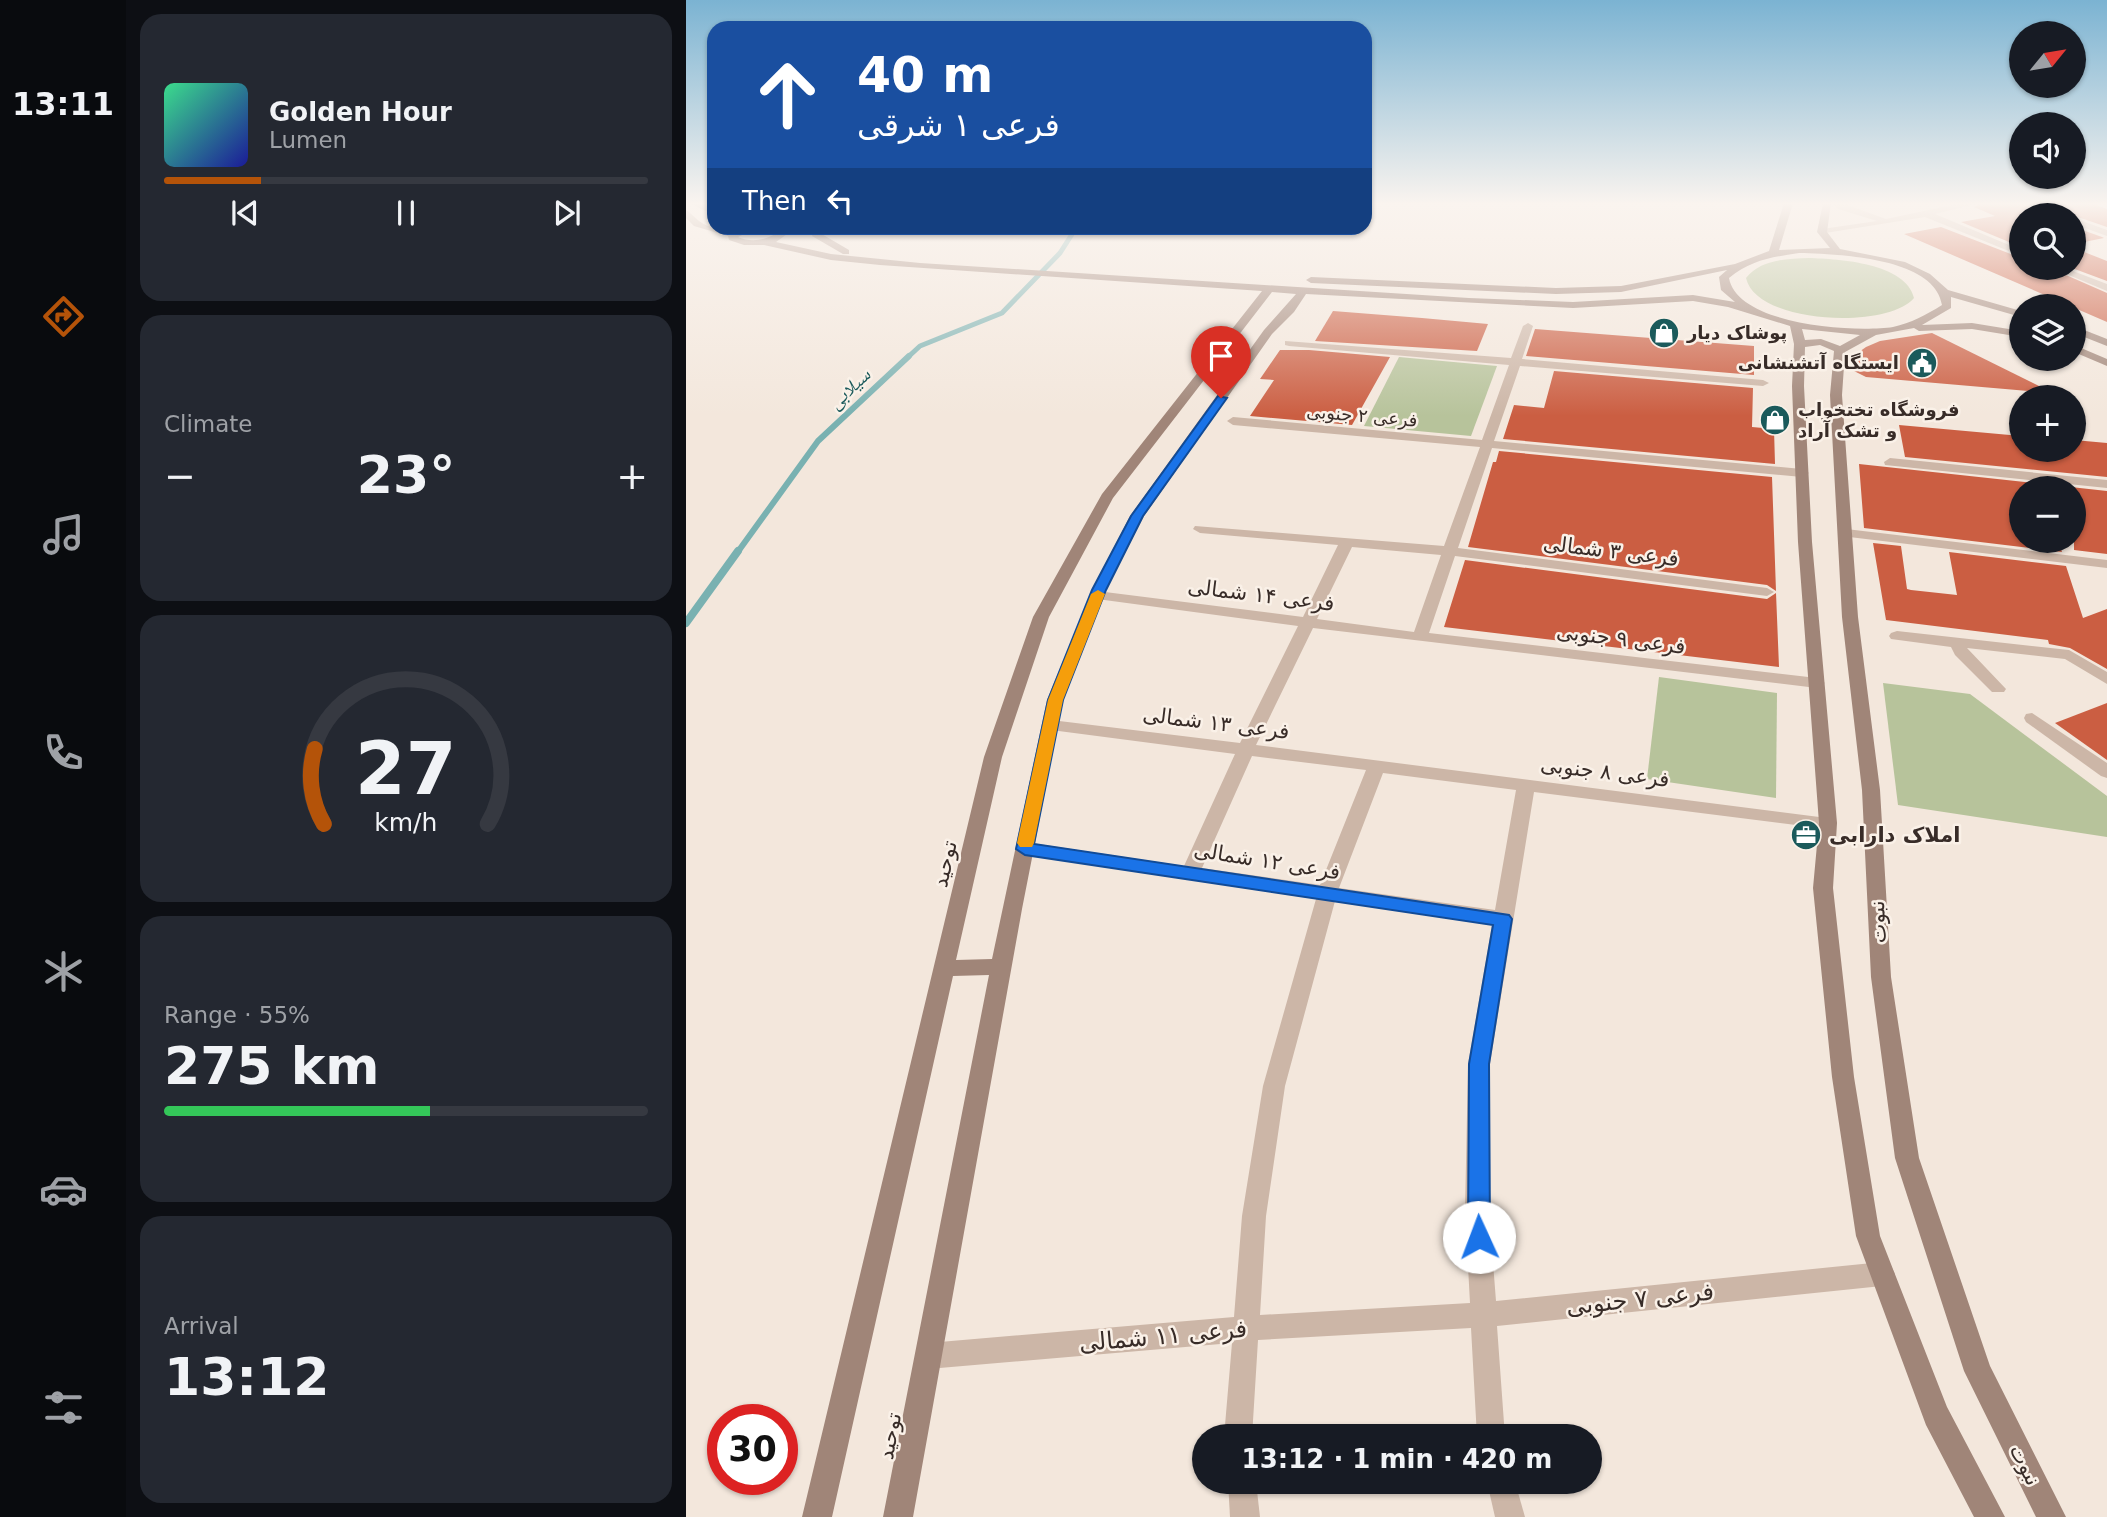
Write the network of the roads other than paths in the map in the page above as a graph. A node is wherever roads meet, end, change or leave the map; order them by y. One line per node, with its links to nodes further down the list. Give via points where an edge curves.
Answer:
1 (1093, 274): 8 (main road)
2 (1107, 274): 6 (main road, via 1556,291 1621,289)
3 (1699, 274): 6 (main road)
4 (1727, 274): 16 (main road, via 1726,290)
5 (1921, 274): 12 (main road)
6 (1669, 280): 14 (main road, via 1694,288 1698,295)
7 (2086, 280): 9 (street)
8 (1189, 284): 10 (main road); 15 (main road)
9 (2107, 288)
10 (1269, 289): 11 (main road); 15 (main road, توحید)
11 (1303, 291): 13 (main road); 18 (main road, توحید)
12 (1945, 292): 17 (main road); 22 (main road, via 1947,306 1934,318)
13 (1361, 295): 14 (main road, via 1577,305); 18 (main road)
14 (1693, 298): 16 (main road)
15 (1246, 303): 65 (main road, توحید, via 1107,497 1041,617 993,757)
16 (1747, 307): 25 (main road)
17 (1998, 307): 19 (main road); 21 (main road, via 1974,306 1964,313)
18 (1290, 310): 45 (main road, توحید, via 1268,332 1137,516)
19 (2009, 310)
20 (1528, 327): 31 (street)
21 (1993, 328): 22 (main road); 24 (main road)
22 (1889, 330): 25 (main road); 29 (main road)
23 (2107, 330): 26 (main road)
24 (2009, 331)
25 (1798, 334): 29 (main road); 37 (main road)
26 (2088, 334): 27 (main road)
27 (2107, 342)
28 (1289, 343): 31 (street)
29 (1840, 350): 40 (main road, نبوت, via 1836,395)
30 (2086, 353): 32 (main road)
31 (1517, 360): 33 (street); 35 (street)
32 (2107, 363)
33 (1763, 383)
34 (1233, 421): 35 (street, فرعی ۲ جنوبی)
35 (1487, 444): 37 (street, فرعی ۲ جنوبی); 42 (street)
36 (1890, 461): 38 (street)
37 (1802, 473): 51 (main road)
38 (2107, 484)
39 (1200, 529): 41 (street, فرعی ۳ شمالی)
40 (1846, 533): 43 (street); 80 (main road, نبوت, via 1850,617 1871,790 1881,977 1907,1158 1978,1371)
41 (1347, 542): 42 (street, فرعی ۳ شمالی); 46 (street)
42 (1450, 551): 44 (street, فرعی ۳ شمالی); 48 (street)
43 (2107, 564)
44 (1767, 592)
45 (1097, 595): 46 (street, فرعی ۱۴ شمالی); 54 (main road, توحید, via 1055,700)
46 (1306, 622): 48 (street, فرعی ۱۴ شمالی); 55 (street)
47 (1898, 636): 49 (street)
48 (1420, 637): 51 (street, فرعی ۹ جنوبی)
49 (1957, 642): 50 (street, via 2069,654); 52 (street, via 1961,652)
50 (2107, 679)
51 (1817, 683): 59 (main road)
52 (1998, 689)
53 (2032, 718): 57 (street)
54 (1051, 725): 55 (street, فرعی ۱۳ شمالی); 60 (main road, توحید)
55 (1246, 750): 56 (street, فرعی ۱۳ شمالی); 61 (street)
56 (1377, 766): 58 (street, فرعی ۸ جنوبی); 62 (street)
57 (2107, 772)
58 (1526, 785): 59 (street, فرعی ۸ جنوبی); 63 (street)
59 (1828, 823): 66 (main road, via 1823,888 1843,1077 1868,1236)
60 (1025, 849): 61 (street, فرعی ۱۲ شمالی); 64 (main road, توحید)
61 (1191, 872): 62 (street, فرعی ۱۲ شمالی)
62 (1327, 893): 63 (street, فرعی ۱۲ شمالی); 69 (street, via 1274,1086 1254,1216)
63 (1503, 919): 67 (street, via 1479,1064 1477,1211)
64 (1001, 967): 65 (main road); 70 (main road, توحید)
65 (944, 968): 75 (main road, توحید)
66 (1882, 1274): 67 (street, فرعی ۷ جنوبی); 79 (main road, via 1936,1415)
67 (1483, 1315): 68 (street, فرعی ۷ جنوبی); 72 (street)
68 (1397, 1319): 69 (street, فرعی ۱۱ شمالی)
69 (1245, 1329): 70 (street, فرعی ۱۱ شمالی); 71 (street)
70 (928, 1356): 76 (main road, توحید)
71 (1239, 1424)
72 (1490, 1424)
73 (1243, 1494): 77 (street)
74 (1504, 1494): 78 (street)
75 (817, 1517)
76 (898, 1517)
77 (1245, 1517)
78 (1510, 1517)
79 (1990, 1517)
80 (2051, 1517)

